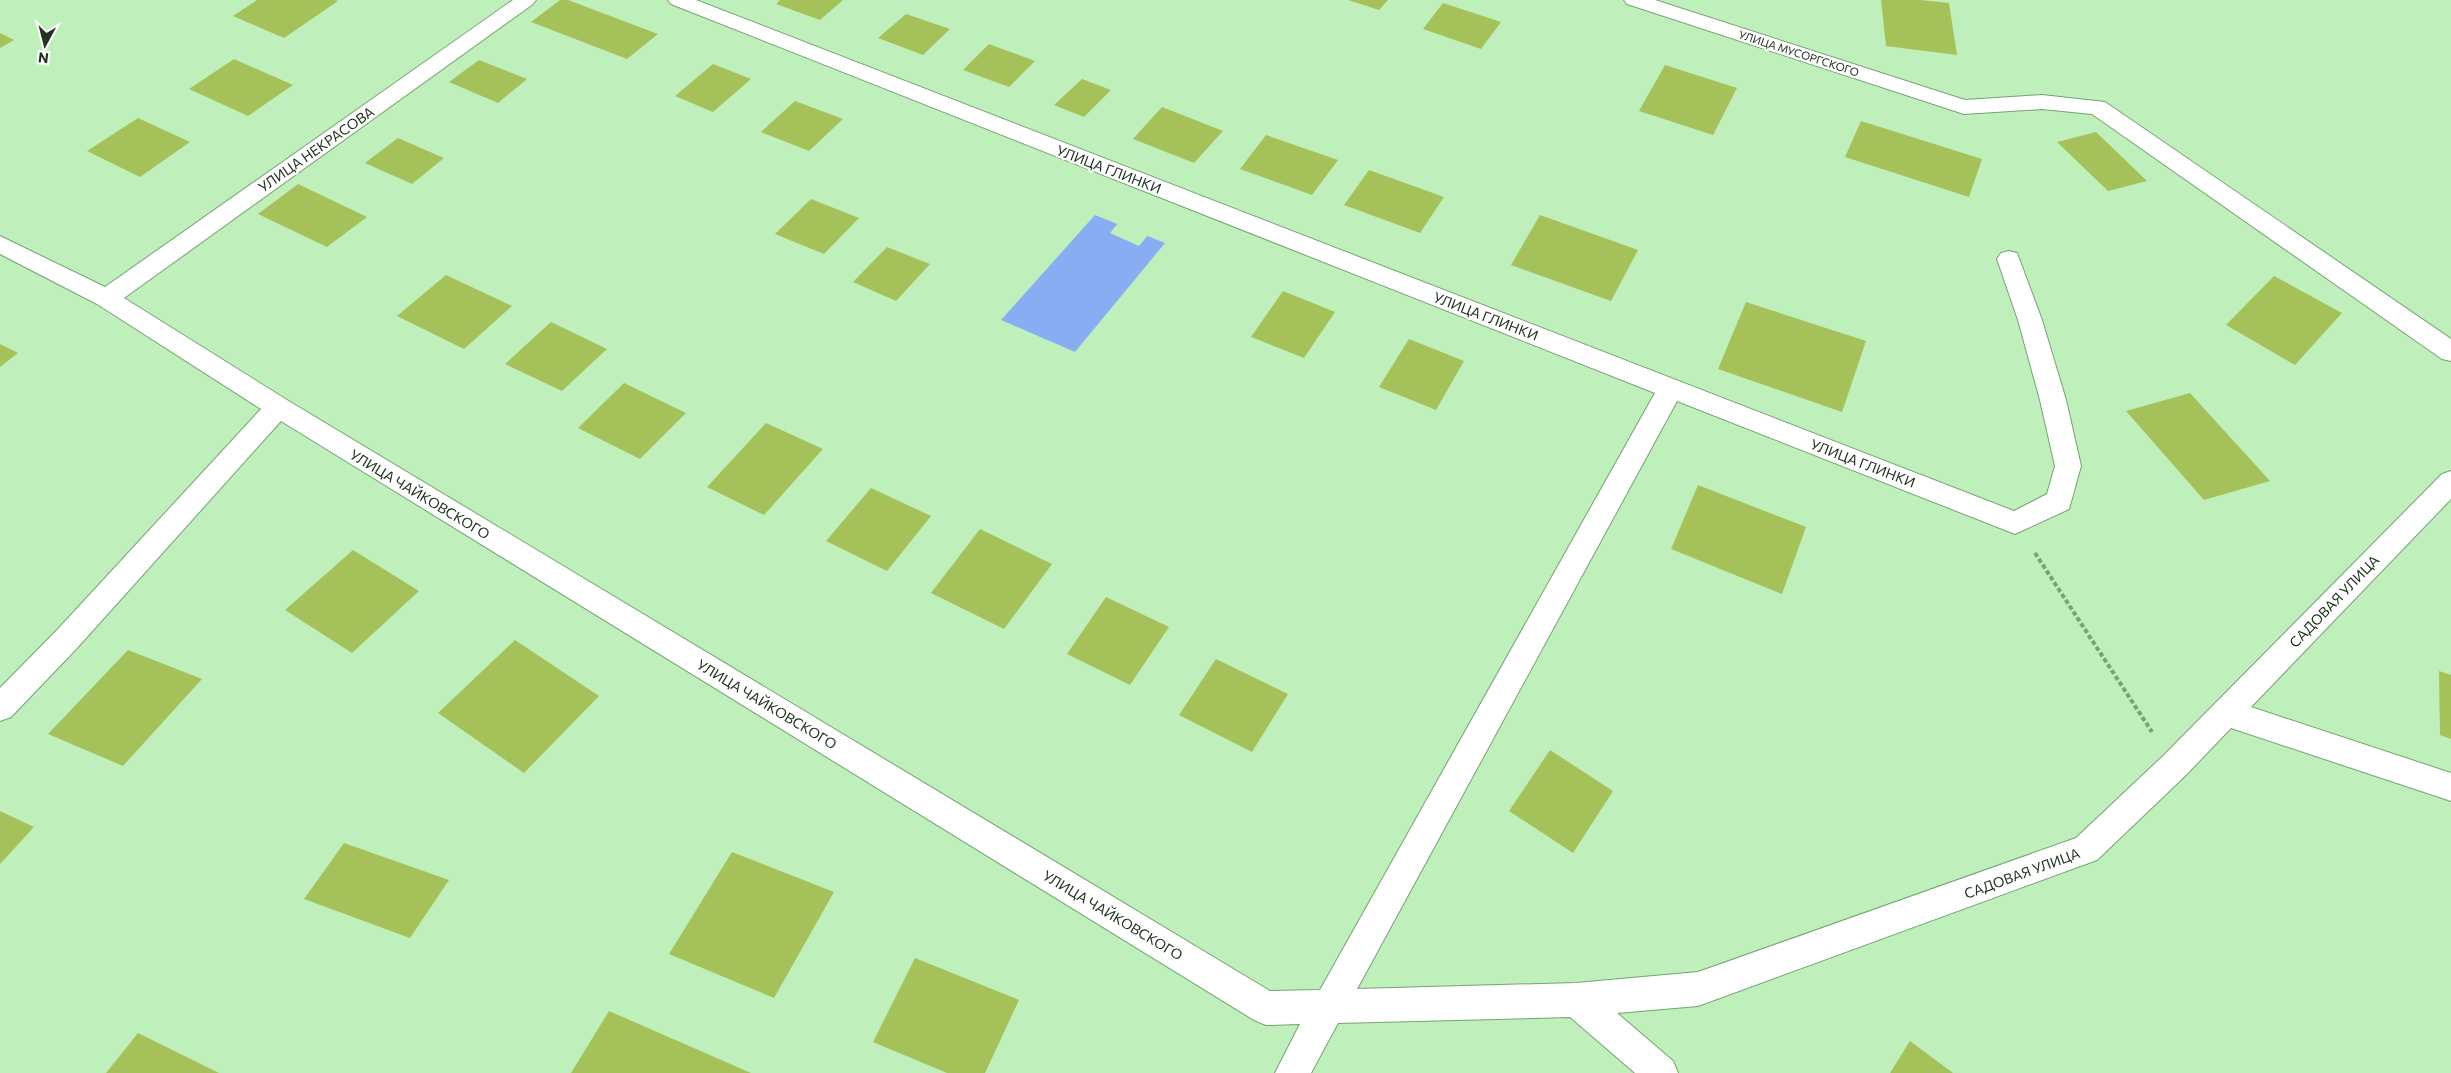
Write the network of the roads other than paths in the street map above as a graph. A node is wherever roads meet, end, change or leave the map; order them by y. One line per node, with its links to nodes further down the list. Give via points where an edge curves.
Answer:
1 (526, 0): 6 (street, УЛИЦА НЕКРАСОВА)
2 (678, 0): 8 (street, УЛИЦА ГЛИНКИ)
3 (1634, 0): 7 (street, УЛИЦА МУСОРГСКОГО, via 1964,107 2042,102 2096,107)
4 (0, 244): 6 (street, УЛИЦА ЧАЙКОВСКОГО)
5 (2009, 259): 8 (street, УЛИЦА ГЛИНКИ, via 2035,338 2068,466 2059,501 2015,523)
6 (106, 298): 9 (street, УЛИЦА ЧАЙКОВСКОГО)
7 (2451, 352)
8 (1671, 388): 15 (street)
9 (278, 408): 11 (street); 15 (street, УЛИЦА ЧАЙКОВСКОГО, via 1266,1008)
10 (2451, 482): 12 (street, САДОВАЯ УЛИЦА)
11 (0, 708)
12 (2225, 712): 13 (street); 14 (street, САДОВАЯ УЛИЦА, via 2086,850 1698,989)
13 (2451, 787)
14 (1576, 1000): 15 (street, УЛИЦА ЧАЙКОВСКОГО); 17 (street)
15 (1330, 1006): 16 (street)
16 (1292, 1073)
17 (1661, 1073)

